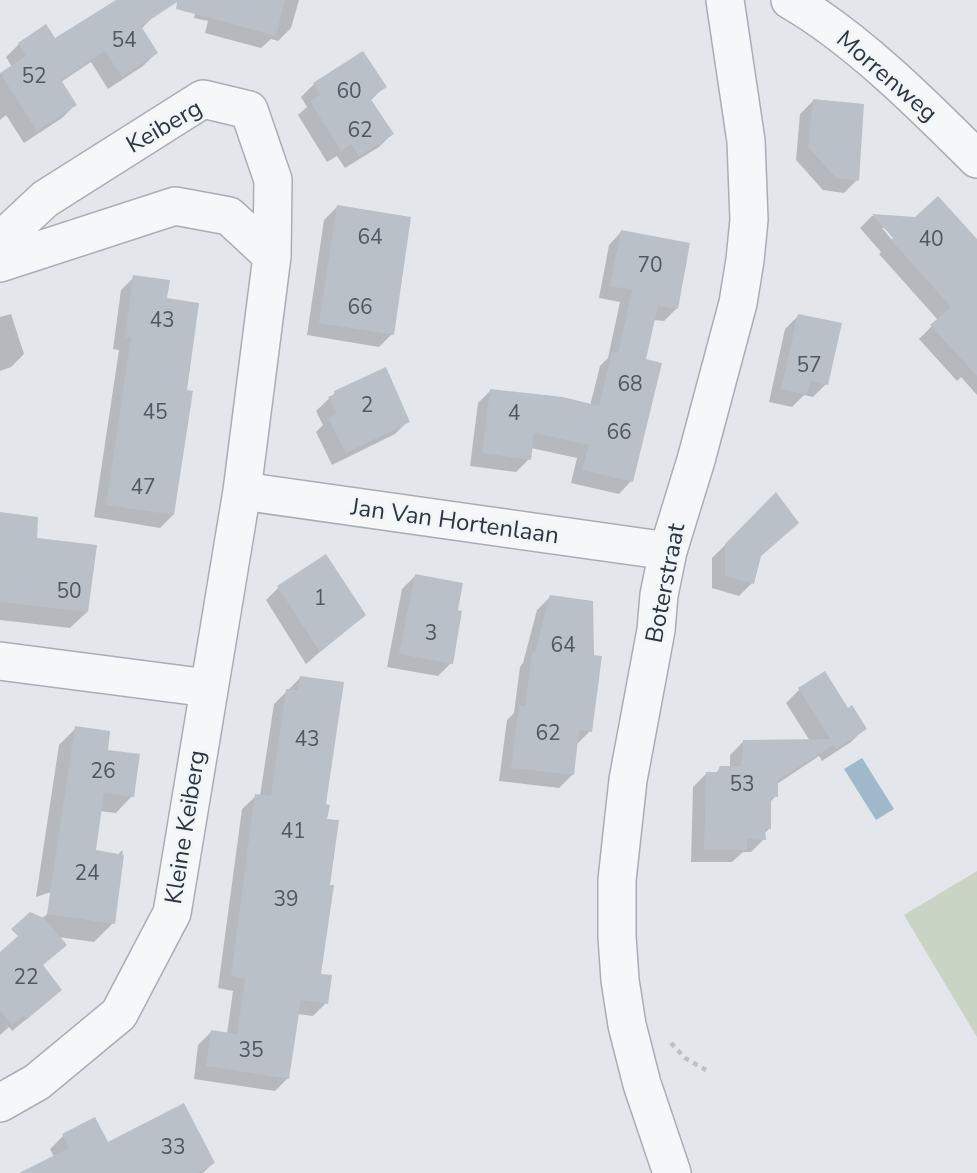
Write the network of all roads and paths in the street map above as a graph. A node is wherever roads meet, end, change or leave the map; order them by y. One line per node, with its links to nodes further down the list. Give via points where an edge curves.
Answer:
1 (725, 0): 8 (street, Boterstraat, via 746,141 749,206 745,260 738,303)
2 (790, 0): 3 (street, Morrenweg, via 846,39)
3 (977, 159)
4 (0, 241): 5 (street, Keiberg, via 46,199 203,99 249,110 274,180)
5 (272, 256): 6 (street, via 229,216 175,206); 7 (street, Keiberg)
6 (0, 263)
7 (242, 491): 8 (street, Jan Van Hortenlaan); 10 (street, Keiberg)
8 (668, 551): 12 (street, Boterstraat, via 622,821 617,936 627,1025)
9 (0, 661): 10 (street)
10 (208, 688): 11 (street, Kleine Keiberg, via 172,913 119,1014 37,1082)
11 (0, 1103)
12 (671, 1170)

